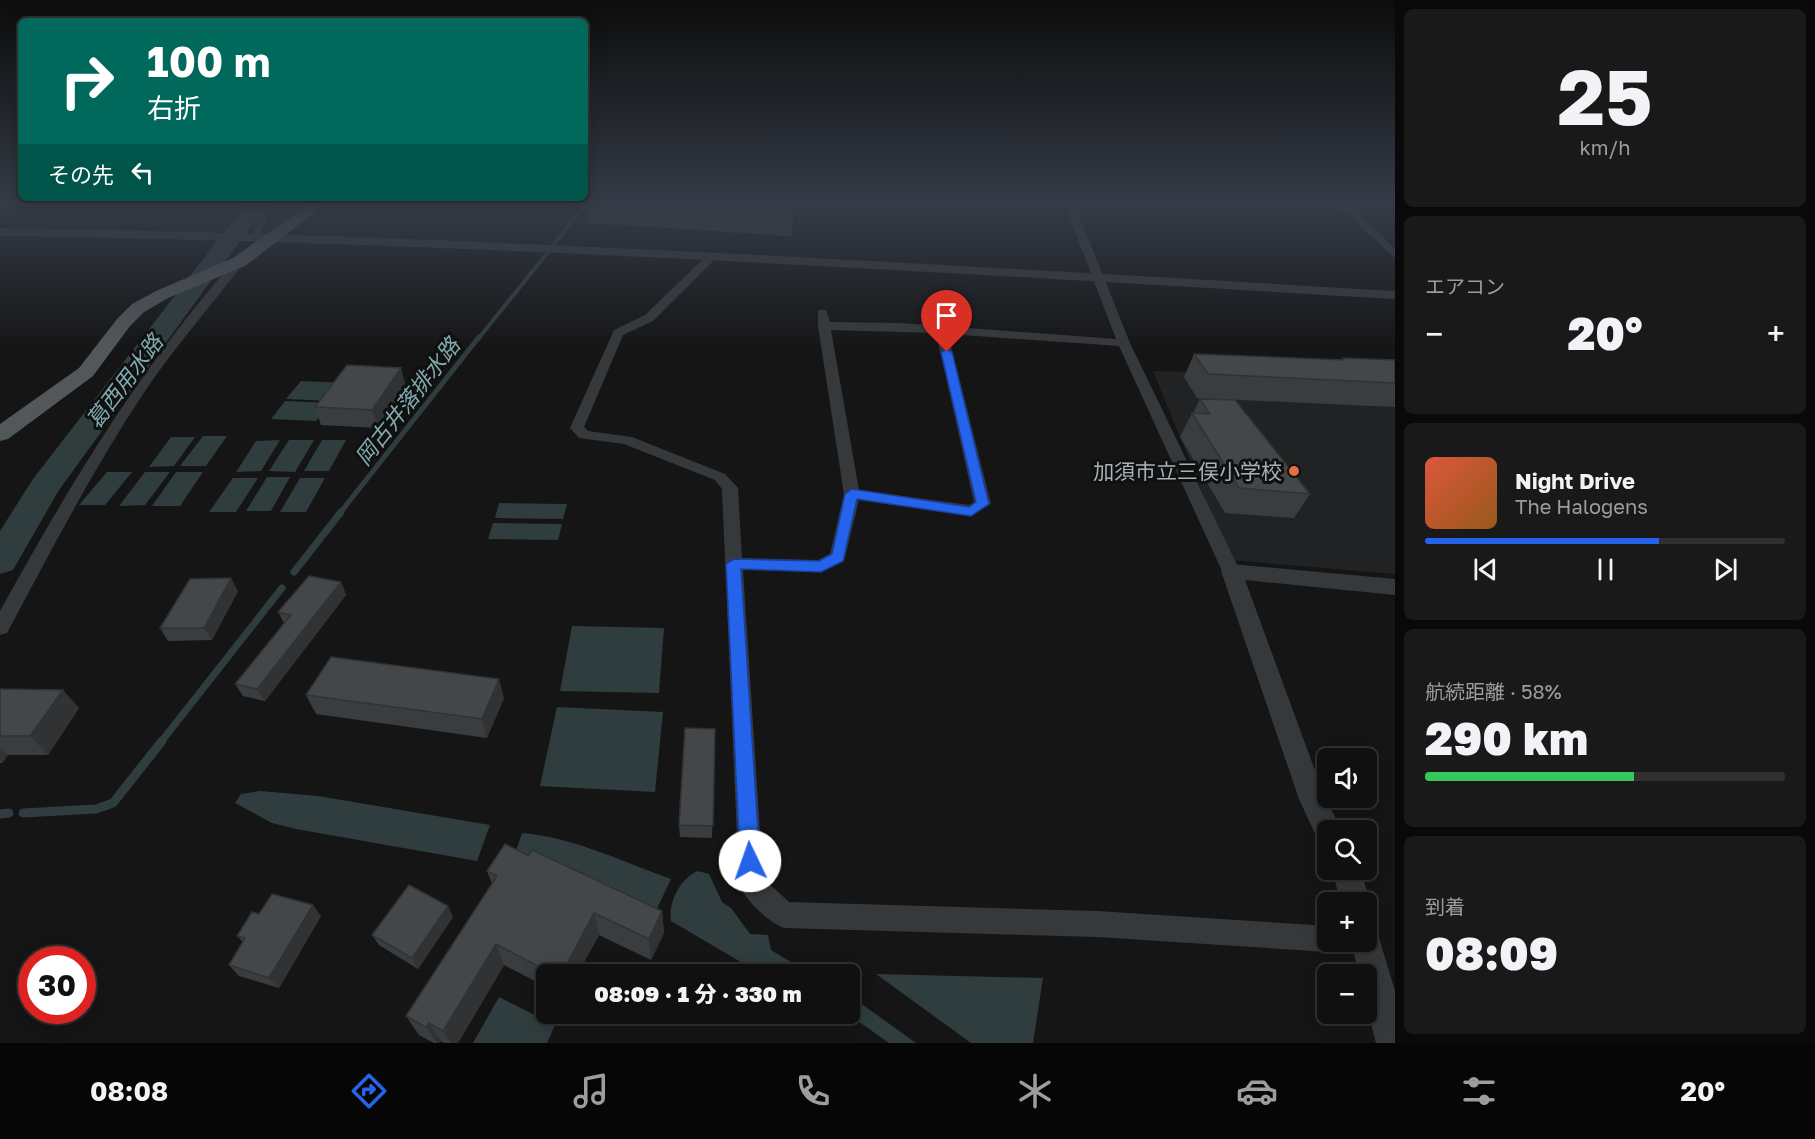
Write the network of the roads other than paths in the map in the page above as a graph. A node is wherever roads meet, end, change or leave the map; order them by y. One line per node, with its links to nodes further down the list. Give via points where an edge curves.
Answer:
1 (245, 254): 5 (main road)
2 (657, 254): 4 (street)
3 (1089, 254): 6 (street)
4 (711, 256): 6 (street); 12 (street, via 649,318 618,333 577,428 584,435 627,440 720,477 730,488)
5 (233, 264): 10 (main road, via 174,288 127,318 95,364); 15 (street, via 159,360 69,501)
6 (1098, 278): 7 (street); 9 (street)
7 (1395, 295)
8 (941, 330): 9 (street); 11 (street, via 823,320); 11 (street, via 983,504 971,511)
9 (1124, 343): 13 (street)
10 (1, 433)
11 (852, 494): 12 (street, via 838,557 821,566)
12 (734, 564): 17 (street, via 751,884 784,915 1097,924)
13 (1231, 571): 14 (street); 16 (street, via 1308,789)
14 (1395, 587)
15 (0, 628)
16 (1323, 820)
17 (1317, 938)
18 (1369, 952): 19 (street)
19 (1393, 1043)

